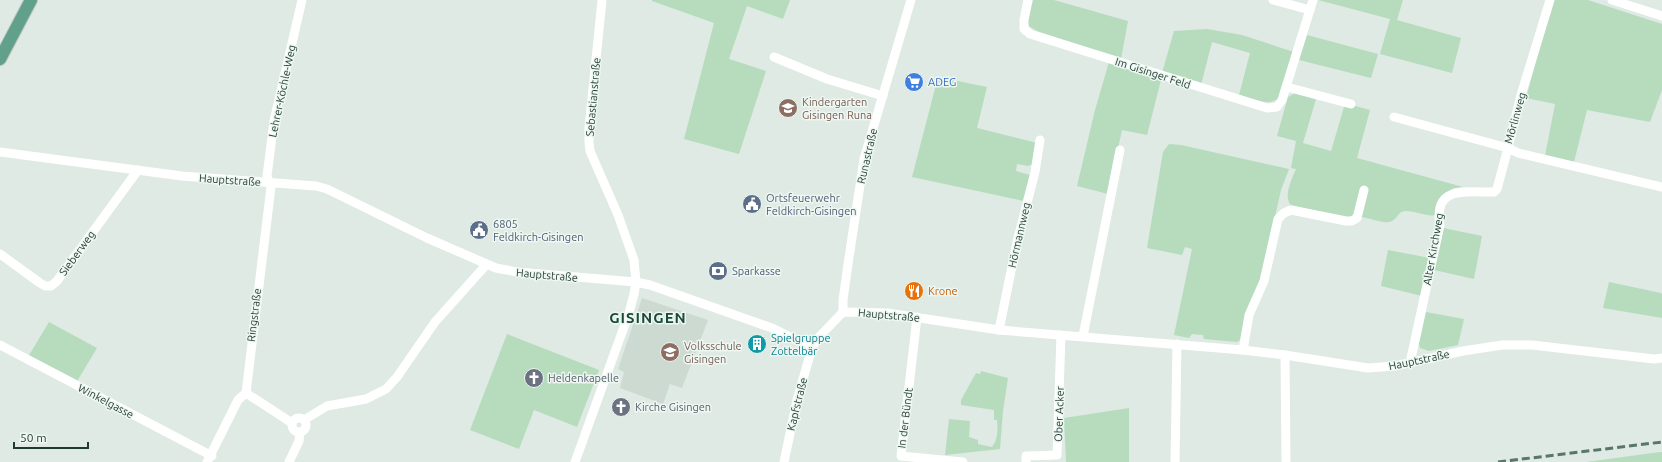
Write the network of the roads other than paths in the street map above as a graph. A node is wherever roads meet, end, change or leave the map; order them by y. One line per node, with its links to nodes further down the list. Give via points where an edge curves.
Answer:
1 (31, 0): 13 (main road)
2 (302, 0): 23 (street, Lehrer-Köchle-Weg, via 274,121 267,176)
3 (602, 0): 28 (street, Sebastianstraße, via 589,128 590,151 630,244)
4 (1028, 0): 14 (street, Im Gisinger Feld, via 1024,29 1030,34 1258,106 1277,106)
5 (1273, 0): 10 (street)
6 (1313, 0): 10 (street)
7 (1550, 0): 19 (street, Mörlinweg)
8 (1612, 0): 11 (street)
9 (908, 1): 15 (street, Runastraße)
10 (1310, 10): 14 (street)
11 (1662, 16)
12 (774, 57): 15 (street, via 827,79)
13 (0, 59)
14 (1287, 87): 16 (street)
15 (883, 96): 29 (street, Runastraße, via 864,159)
16 (1351, 104)
17 (1394, 117): 19 (street, Mörlinweg)
18 (1040, 140): 31 (street, Hörmannweg)
19 (1508, 148): 24 (street, via 1518,153); 40 (street, Alter Kirchweg, via 1494,192 1458,192 1448,195 1442,202 1440,225)
20 (1120, 150): 33 (street)
21 (0, 152): 22 (street, Hauptstraße)
22 (138, 170): 23 (street, Hauptstraße); 26 (street, Sieberweg, via 51,286 40,283)
23 (269, 182): 27 (street, Hauptstraße, via 327,189); 41 (street, Ringstraße, via 271,187)
24 (1662, 187)
25 (1364, 190): 37 (street, via 1357,218 1352,221 1346,222 1291,210 1278,219 1264,281 1249,314)
26 (0, 254)
27 (486, 265): 28 (street, Hauptstraße, via 517,272); 42 (street, via 435,322 386,389 366,400 327,406)
28 (636, 282): 36 (street, Hauptstraße, via 751,320); 47 (street, Sebastianstraße, via 629,312)
29 (843, 312): 30 (street, Hauptstraße); 36 (street, Hauptstraße)
30 (917, 317): 31 (street, Hauptstraße); 49 (street, In der Bündt, via 901,456)
31 (999, 330): 32 (street, Hauptstraße)
32 (1061, 335): 33 (street, Hauptstraße); 50 (street, Ober Acker, via 1057,455 1026,456)
33 (1083, 336): 34 (street, Hauptstraße)
34 (1177, 344): 37 (street, Hauptstraße); 51 (street)
35 (0, 345): 45 (street, Winkelgasse)
36 (812, 348): 48 (street, Kapfstraße, via 797,400)
37 (1243, 350): 38 (street, Hauptstraße)
38 (1285, 355): 40 (street, Hauptstraße, via 1368,368); 52 (street)
39 (1662, 355): 40 (street, Hauptstraße, via 1654,359 1532,344 1487,347)
40 (1410, 363)
41 (246, 393): 43 (street); 45 (street, via 238,400)
42 (304, 420): 43 (street, via 297,418); 44 (street, via 305,428)
43 (292, 423): 44 (street, via 294,429)
44 (300, 432): 46 (street, via 299,441)
45 (209, 459)
46 (289, 462)
47 (575, 462)
48 (784, 462)
49 (963, 462)
50 (1026, 462)
51 (1175, 462)
52 (1286, 462)

